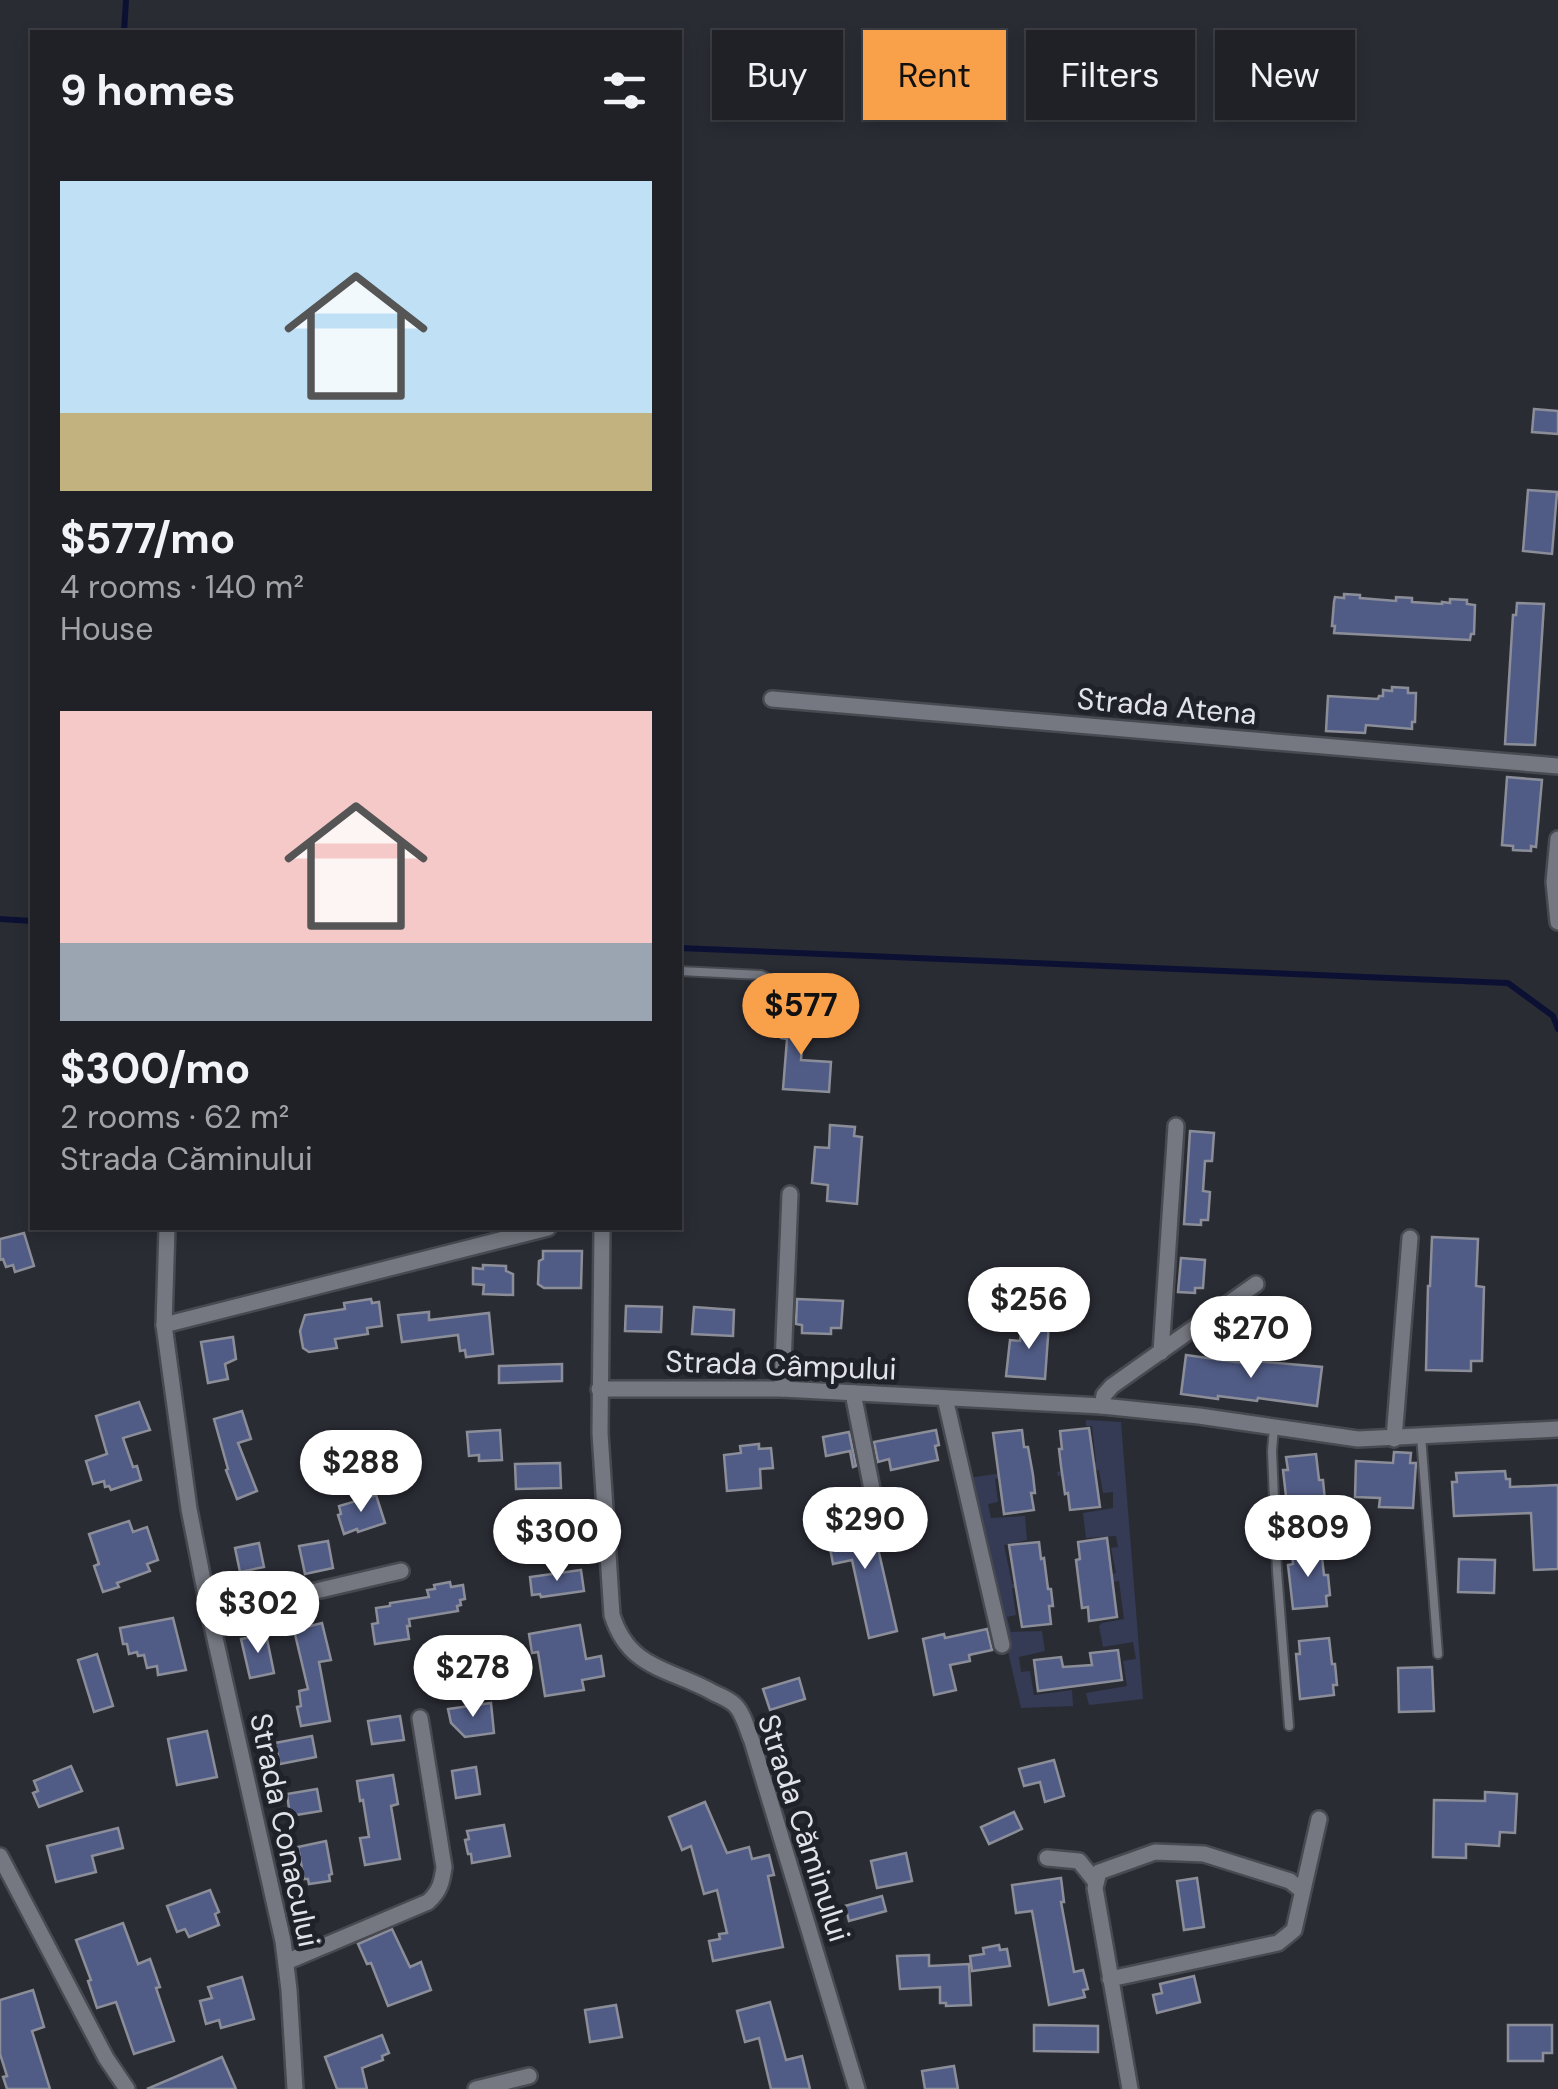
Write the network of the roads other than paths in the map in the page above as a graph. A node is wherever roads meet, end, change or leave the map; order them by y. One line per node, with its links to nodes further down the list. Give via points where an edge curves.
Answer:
1 (772, 699): 2 (street, Strada Atena)
2 (1558, 766)
3 (1558, 839): 4 (street)
4 (1558, 922)
5 (682, 971): 6 (lane, via 761,974 772,983)
6 (774, 999)
7 (1176, 1126): 15 (street)
8 (790, 1194): 17 (street)
9 (167, 1230): 14 (street, Strada Conacului)
10 (540, 1230): 14 (street)
11 (602, 1230): 16 (street, Strada Căminului)
12 (1410, 1238): 24 (street)
13 (1256, 1284): 15 (street)
14 (164, 1325): 27 (street, Strada Conacului)
15 (1160, 1352): 20 (street, via 1112,1386)
16 (599, 1389): 17 (street, Strada Câmpului); 43 (street, Strada Căminului, via 617,1632 644,1660 712,1691 741,1715)
17 (782, 1389): 18 (street, Strada Câmpului)
18 (854, 1393): 19 (street, Strada Câmpului); 25 (street, via 872,1489 866,1502)
19 (946, 1398): 20 (street, Strada Câmpului); 28 (street)
20 (1102, 1406): 21 (street, Strada Câmpului)
21 (1274, 1427): 24 (street, Strada Câmpului); 31 (lane)
22 (1558, 1429): 23 (street, Strada Câmpului)
23 (1421, 1436): 24 (street, Strada Câmpului); 29 (lane)
24 (1394, 1439)
25 (841, 1509)
26 (401, 1571): 27 (street)
27 (210, 1616): 37 (street, Strada Conacului)
28 (1002, 1645)
29 (1438, 1654)
30 (420, 1718): 37 (street, via 444,1867 436,1895)
31 (1289, 1726)
32 (1318, 1819): 36 (street)
33 (0, 1856): 40 (street)
34 (1047, 1858): 35 (street, via 1078,1861)
35 (1095, 1880): 36 (street, via 1099,1872 1155,1852 1204,1854); 38 (street)
36 (1301, 1890): 38 (street, via 1294,1930 1278,1943)
37 (286, 1962): 41 (street, Strada Conacului)
38 (1110, 1979): 44 (street)
39 (529, 2076): 42 (street)
40 (127, 2089)
41 (295, 2089)
42 (476, 2089)
43 (858, 2089)
44 (1130, 2089)

